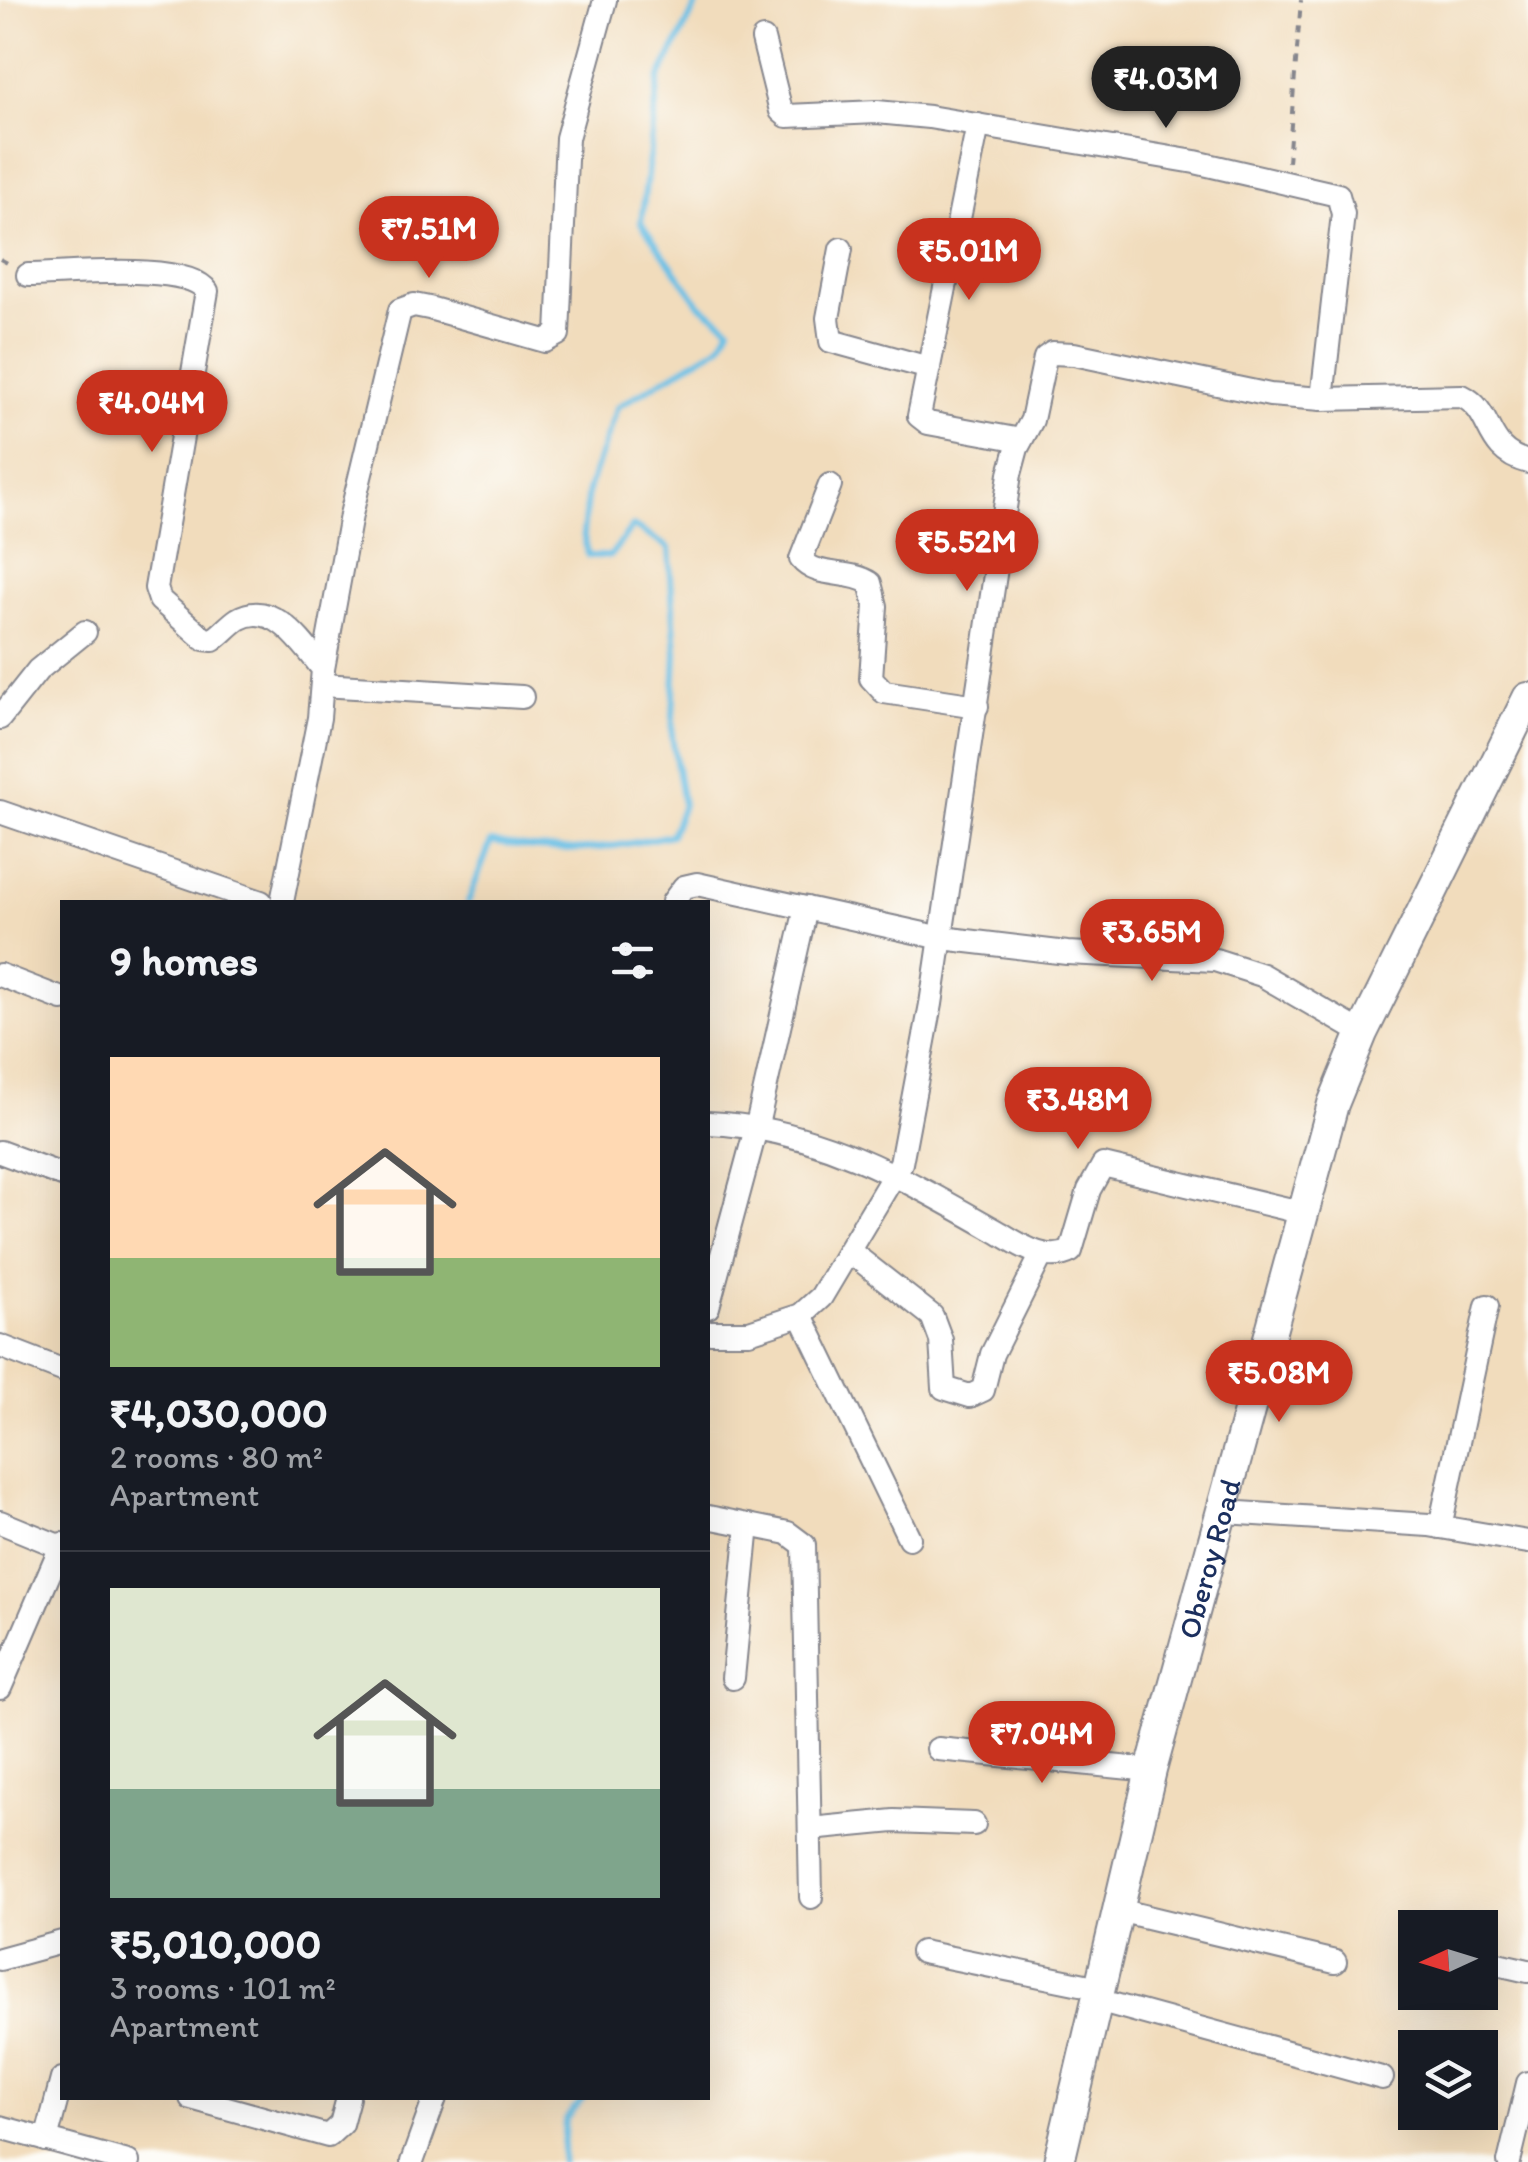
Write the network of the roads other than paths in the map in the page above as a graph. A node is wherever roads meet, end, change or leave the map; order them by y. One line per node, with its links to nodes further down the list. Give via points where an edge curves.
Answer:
1 (605, 0): 12 (street, via 567,138 558,334 545,341 429,308 400,310 351,515)
2 (763, 39): 3 (street, via 787,116 877,112)
3 (978, 125): 6 (street); 7 (street, via 1286,182 1342,200)
4 (841, 249): 6 (street, via 830,341)
5 (28, 275): 12 (street, via 159,273 192,277 204,286 206,308 157,594 207,640 248,615 278,620)
6 (929, 368): 8 (street, via 921,419)
7 (1322, 399): 8 (street, via 1052,353 1040,366 1036,404); 9 (street, via 1462,396 1480,411 1501,450)
8 (1021, 440): 15 (street, via 1010,474)
9 (1528, 462)
10 (830, 485): 15 (street, via 801,559 812,569 860,576 870,584 876,606 871,678 884,692)
11 (85, 632): 16 (street, via 38,670)
12 (323, 677): 13 (street); 19 (street)
13 (522, 698)
14 (1528, 698): 25 (street, Oberoy Road)
15 (977, 706): 22 (street)
16 (0, 718)
17 (0, 812): 18 (street)
18 (255, 900)
19 (282, 900)
20 (674, 900): 21 (street, via 684,886 697,884)
21 (806, 908): 22 (street); 27 (street)
22 (942, 938): 25 (street, via 1215,960 1262,975); 30 (street)
23 (0, 975): 24 (street)
24 (60, 998)
25 (1362, 1033): 31 (street, Oberoy Road, via 1333,1104)
26 (710, 1122): 27 (street)
27 (756, 1124): 30 (street); 32 (street)
28 (0, 1152): 29 (street)
29 (60, 1174)
30 (896, 1174): 33 (street); 34 (street)
31 (1304, 1213): 34 (street, via 1103,1165 1071,1251); 41 (street, Oberoy Road)
32 (718, 1231): 35 (street)
33 (849, 1250): 34 (street, via 932,1316 944,1388 970,1396 983,1390 992,1354); 37 (street)
34 (1042, 1254)
35 (710, 1292)
36 (1487, 1306): 45 (street)
37 (801, 1315): 38 (street, via 749,1332); 46 (street)
38 (710, 1332)
39 (0, 1346): 40 (street)
40 (60, 1369)
41 (1225, 1512): 45 (street); 53 (street, Oberoy Road)
42 (710, 1517): 44 (street)
43 (0, 1522): 48 (street)
44 (748, 1525): 51 (street); 55 (street, via 788,1533 804,1545)
45 (1440, 1526): 47 (street)
46 (909, 1538)
47 (1528, 1542)
48 (60, 1545)
49 (60, 1550): 50 (street)
50 (2, 1677)
51 (732, 1678)
52 (938, 1749): 53 (street)
53 (1152, 1770): 57 (street, Oberoy Road)
54 (974, 1824): 55 (street, via 894,1821)
55 (810, 1829): 56 (street)
56 (810, 1897)
57 (1118, 1910): 61 (street); 64 (street, Oberoy Road)
58 (60, 1943): 60 (street)
59 (922, 1952): 64 (street)
60 (0, 1959)
61 (1335, 1962)
62 (1498, 1964): 63 (street)
63 (1528, 1971)
64 (1098, 1994): 65 (street); 76 (street, Oberoy Road)
65 (1382, 2078)
66 (1528, 2084): 71 (street)
67 (60, 2087): 73 (street)
68 (198, 2100): 69 (street, via 328,2136 341,2124)
69 (347, 2100)
70 (434, 2100): 75 (street)
71 (1525, 2110): 77 (street)
72 (0, 2127): 73 (street)
73 (46, 2140): 74 (street)
74 (128, 2162)
75 (412, 2162)
76 (1059, 2162)
77 (1509, 2162)

